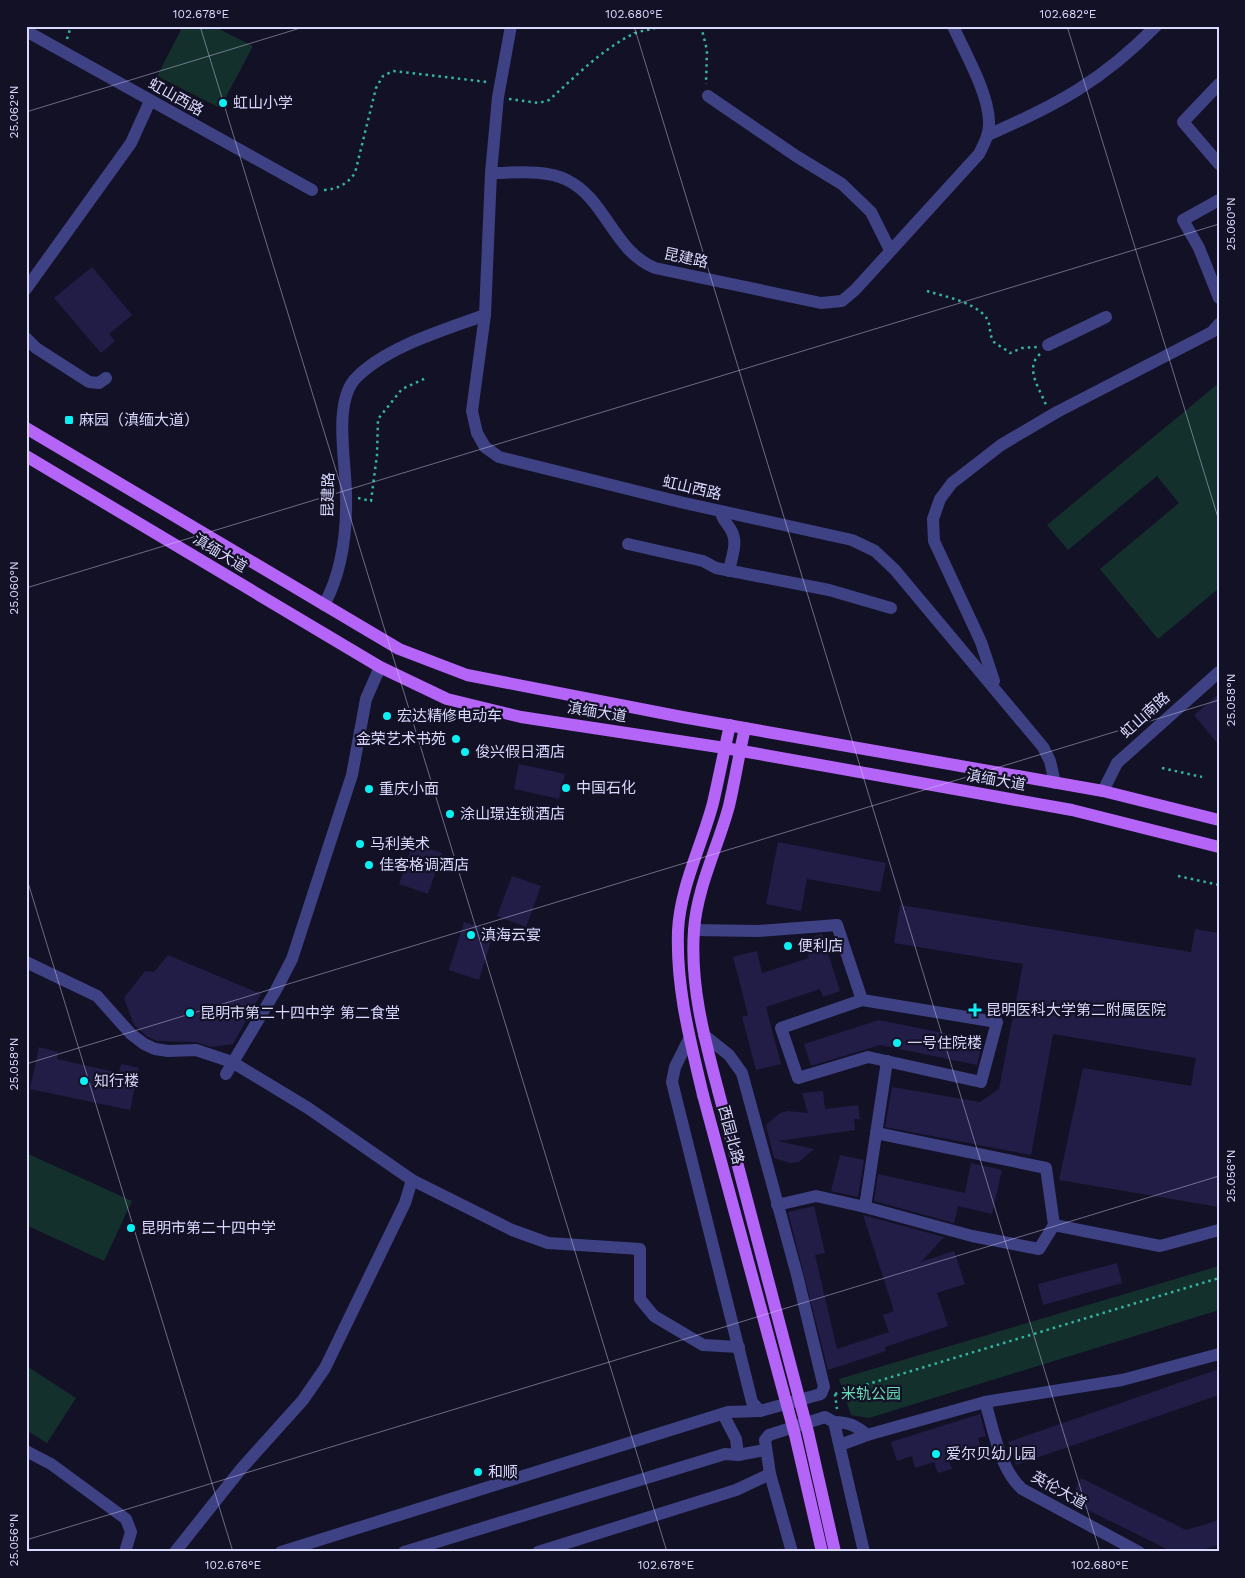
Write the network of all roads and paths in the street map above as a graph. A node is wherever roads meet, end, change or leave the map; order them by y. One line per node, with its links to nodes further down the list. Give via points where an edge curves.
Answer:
1 (511, 26): 12 (street, 虹山西路)
2 (634, 26): 8 (path)
3 (659, 26): 8 (path)
4 (701, 26): 11 (path, via 707,50)
5 (953, 26): 14 (street, via 984,98 989,120)
6 (1156, 26): 14 (street, via 1129,53 1083,88)
7 (26, 31): 13 (street, 虹山西路)
8 (634, 33): 12 (path, via 601,54 549,100 539,103)
9 (1219, 84): 15 (street, via 1183,122)
10 (490, 87): 17 (path, via 487,82 393,72 384,76 376,88 355,173 337,188)
11 (708, 96): 19 (street, via 842,184 872,212)
12 (498, 97): 16 (street, 虹山西路)
13 (150, 101): 17 (street, 虹山西路); 20 (street, via 131,143)
14 (988, 135): 19 (street, 昆建路, via 979,154)
15 (1219, 164)
16 (490, 172): 19 (street, 昆建路, via 542,174 566,179 585,191 640,262 655,268 821,303 842,301 876,269); 23 (street, 虹山西路)
17 (312, 190)
18 (1219, 200): 22 (street, via 1183,220 1200,248)
19 (890, 250)
20 (26, 289)
21 (927, 291): 27 (path, via 960,300 984,315 995,344 1010,353 1022,348)
22 (1219, 298)
23 (484, 315): 33 (street, 昆建路, via 391,353 354,380 345,400 343,424); 34 (street, 虹山西路, via 472,411 477,433 485,447 499,457)
24 (1106, 316): 27 (street)
25 (1219, 324): 30 (street, via 1212,332)
26 (26, 338): 28 (street, via 89,382 99,383)
27 (1048, 346): 30 (path, via 1036,356 1032,366 1034,380)
28 (106, 378)
29 (426, 378): 33 (path, via 402,389 378,419 371,500)
30 (1052, 415): 41 (street, via 1001,445 952,483 940,499 933,519 934,541 981,642)
31 (26, 428): 37 (main road, 滇缅大道)
32 (26, 456): 39 (main road, 滇缅大道)
33 (346, 496): 37 (street, 昆建路, via 341,559 336,583)
34 (721, 512): 36 (street, via 723,522 732,530 735,541); 41 (street, 虹山西路, via 852,540 875,551)
35 (628, 544): 36 (street, via 703,561)
36 (729, 571): 38 (street, via 829,590)
37 (324, 605): 42 (main road, 滇缅大道, via 399,649 467,675)
38 (890, 608)
39 (380, 667): 44 (main road, 滇缅大道, via 446,699 521,717); 60 (street, via 366,699 352,775 292,959)
40 (1219, 672): 49 (street, 虹山南路, via 1117,763)
41 (996, 688): 48 (street, 虹山西路, via 1043,746)
42 (730, 725): 43 (main road, 滇缅大道); 44 (main road, 西园北路)
43 (745, 728): 45 (main road, 西园北路); 48 (main road, 滇缅大道)
44 (724, 748): 45 (main road, 滇缅大道); 58 (main road, 西园北路, via 713,803 681,906 678,930 678,980)
45 (740, 751): 51 (main road, 滇缅大道, via 1072,810); 54 (main road, 西园北路, via 729,806 697,908)
46 (1162, 768): 47 (path)
47 (1202, 777)
48 (1055, 783): 49 (main road, 滇缅大道)
49 (1103, 790): 50 (main road, 滇缅大道)
50 (1219, 820)
51 (1219, 847)
52 (1178, 876): 53 (path)
53 (1219, 885)
54 (694, 930): 56 (street, via 758,931 837,925); 57 (main road, 西园北路, via 694,979)
55 (26, 962): 60 (street, via 97,996 131,1034 155,1049 196,1050)
56 (862, 1000): 59 (street, via 781,1028 798,1078 868,1057); 59 (street, via 997,1022 981,1082)
57 (704, 1035): 64 (street, via 729,1055 742,1073); 89 (main road, 西园北路, bridge, via 808,1432)
58 (689, 1039): 69 (street, via 675,1067 672,1082); 88 (main road, 西园北路, bridge, via 795,1435)
59 (887, 1061): 62 (street)
60 (232, 1062): 61 (street); 63 (street, via 308,1108)
61 (226, 1074)
62 (876, 1133): 65 (street); 66 (street, via 1046,1168)
63 (412, 1180): 69 (street, via 512,1230 548,1242 640,1249 640,1299 654,1316 703,1344); 83 (street, via 405,1203 326,1368)
64 (778, 1205): 65 (street, via 816,1196); 71 (street)
65 (865, 1207): 66 (street, via 972,1236 1039,1249)
66 (1054, 1225): 67 (street, via 1160,1246)
67 (1219, 1230)
68 (1219, 1278): 71 (path)
69 (738, 1347): 73 (street, via 752,1402)
70 (1219, 1354): 72 (street, via 1122,1380)
71 (829, 1392): 73 (street); 75 (path, via 838,1405)
72 (985, 1402): 76 (street); 91 (street, 英伦大道, via 1013,1481 1022,1489)
73 (760, 1410): 74 (street)
74 (723, 1414): 80 (street, via 736,1439); 84 (street)
75 (834, 1422): 76 (street, via 858,1427); 77 (street); 78 (street, via 826,1417 769,1435 765,1440)
76 (867, 1435): 77 (street)
77 (840, 1445): 90 (street)
78 (765, 1450): 80 (street); 81 (street)
79 (26, 1451): 82 (street, via 51,1464 126,1519 131,1532)
80 (738, 1455): 85 (street, via 725,1454)
81 (770, 1474): 86 (street, via 736,1490); 87 (street)
82 (125, 1552)
83 (176, 1552)
84 (280, 1552)
85 (404, 1552)
86 (538, 1552)
87 (792, 1552)
88 (822, 1552)
89 (835, 1552)
90 (864, 1552)
91 (1139, 1552)

